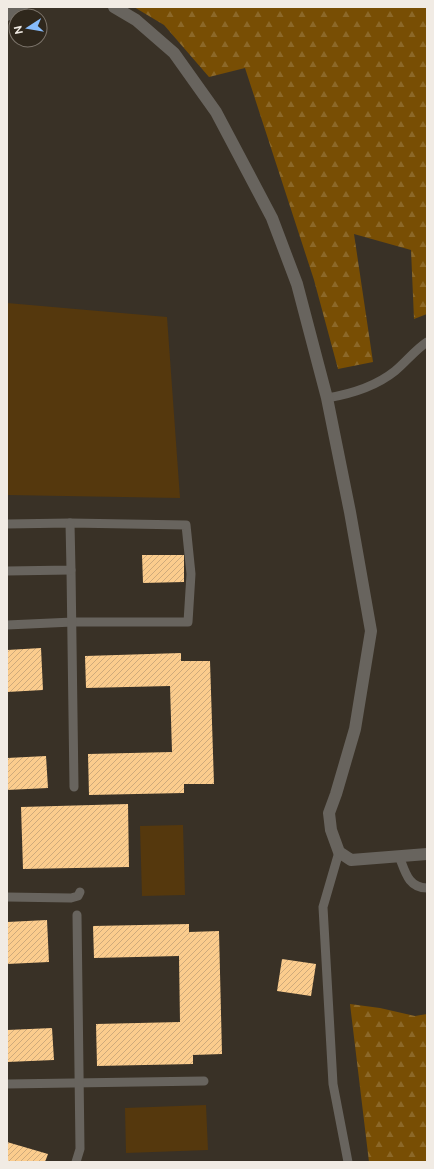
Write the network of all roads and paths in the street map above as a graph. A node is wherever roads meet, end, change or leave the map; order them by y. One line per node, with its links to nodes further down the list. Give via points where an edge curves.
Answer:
1 (22, 7): 3 (street)
2 (114, 7): 5 (street, via 136,20 174,53 216,112 272,218 297,284)
3 (7, 15)
4 (427, 342): 5 (lane, via 383,380 365,388)
5 (327, 398): 13 (street, via 371,631 355,729 329,813 331,830)
6 (70, 523): 7 (lane); 8 (lane); 10 (lane, via 186,525 191,574 188,622)
7 (7, 524)
8 (71, 570): 9 (lane); 10 (lane)
9 (7, 571)
10 (73, 622): 11 (lane); 12 (lane)
11 (7, 625)
12 (74, 787)
13 (339, 852): 15 (street, via 350,860); 24 (lane, via 323,907 333,1084)
14 (427, 854): 15 (street)
15 (399, 856): 16 (lane, via 410,882 420,888)
16 (427, 888)
17 (80, 892): 18 (lane, via 78,896 71,898)
18 (7, 898)
19 (76, 915): 21 (lane)
20 (204, 1081): 21 (lane)
21 (79, 1083): 22 (lane); 23 (lane, via 80,1149)
22 (7, 1084)
23 (76, 1162)
24 (348, 1162)

